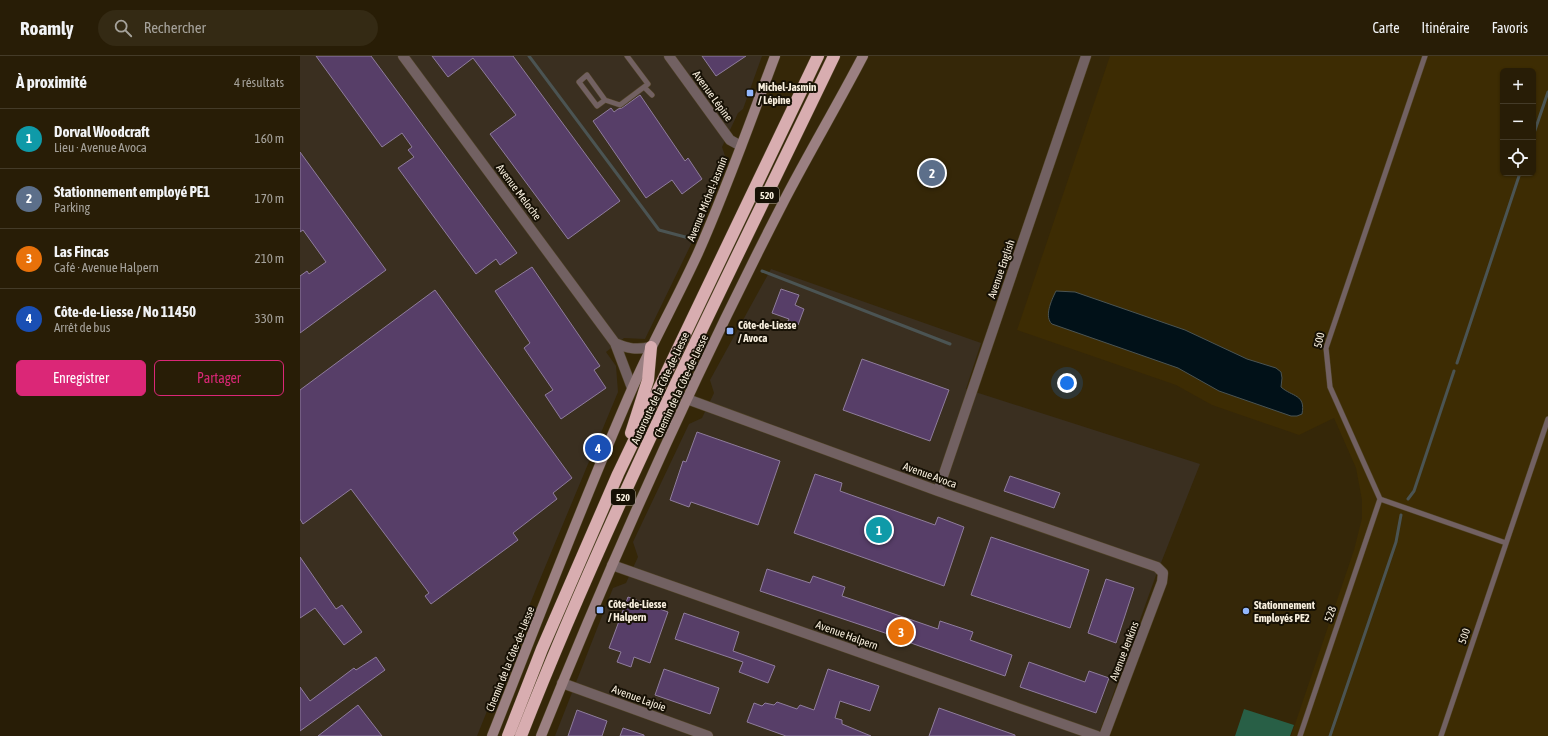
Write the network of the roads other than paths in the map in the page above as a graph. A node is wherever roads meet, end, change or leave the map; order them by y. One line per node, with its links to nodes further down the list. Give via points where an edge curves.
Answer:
1 (402, 56): 16 (street, Avenue Meloche)
2 (627, 56): 11 (lane, via 648,84)
3 (669, 56): 15 (street, Avenue Lépine, via 730,140)
4 (775, 56): 15 (main road, Avenue Michel-Jasmin)
5 (818, 56): 21 (highway, Autoroute de la Côte-de-Liesse / 520)
6 (834, 56): 14 (highway, Autoroute de la Côte-de-Liesse / 520)
7 (842, 56): 14 (highway)
8 (863, 56): 19 (main road, Chemin de la Côte-de-Liesse, via 785,200)
9 (1086, 56): 22 (street, Avenue English)
10 (1425, 56): 23 (lane, 500, via 1326,348 1330,387)
11 (644, 88): 12 (lane); 13 (lane, via 620,105)
12 (652, 95)
13 (605, 100): 13 (lane, via 587,75 579,82 597,106)
14 (800, 127): 30 (highway, Autoroute de la Côte-de-Liesse / 520, via 645,449 592,565)
15 (741, 146): 17 (main road, Avenue Michel-Jasmin, via 699,250)
16 (615, 343): 17 (street, via 632,349); 18 (street, Avenue Meloche)
17 (651, 347): 18 (main road, Chemin de la Côte-de-Liesse); 21 (highway, via 648,380)
18 (632, 388): 28 (main road, Chemin de la Côte-de-Liesse)
19 (688, 399): 22 (street, Avenue Avoca); 25 (main road, Chemin de la Côte-de-Liesse)
20 (1548, 419): 24 (lane, 500)
21 (618, 474): 29 (highway, Autoroute de la Côte-de-Liesse / 520)
22 (938, 490): 26 (street, Avenue Avoca, via 1157,567)
23 (1380, 499): 24 (lane); 35 (lane, 528)
24 (1506, 543): 36 (lane, 500)
25 (612, 565): 27 (main road, Chemin de la Côte-de-Liesse); 33 (street, Avenue Halpern)
26 (1162, 573): 34 (street, Avenue Jenkins, via 1162,582)
27 (562, 683): 31 (main road, Chemin de la Côte-de-Liesse); 32 (street, Avenue Lajoie)
28 (492, 736)
29 (508, 736)
30 (521, 736)
31 (541, 736)
32 (708, 736)
33 (1097, 736)
34 (1104, 736)
35 (1300, 736)
36 (1441, 736)

